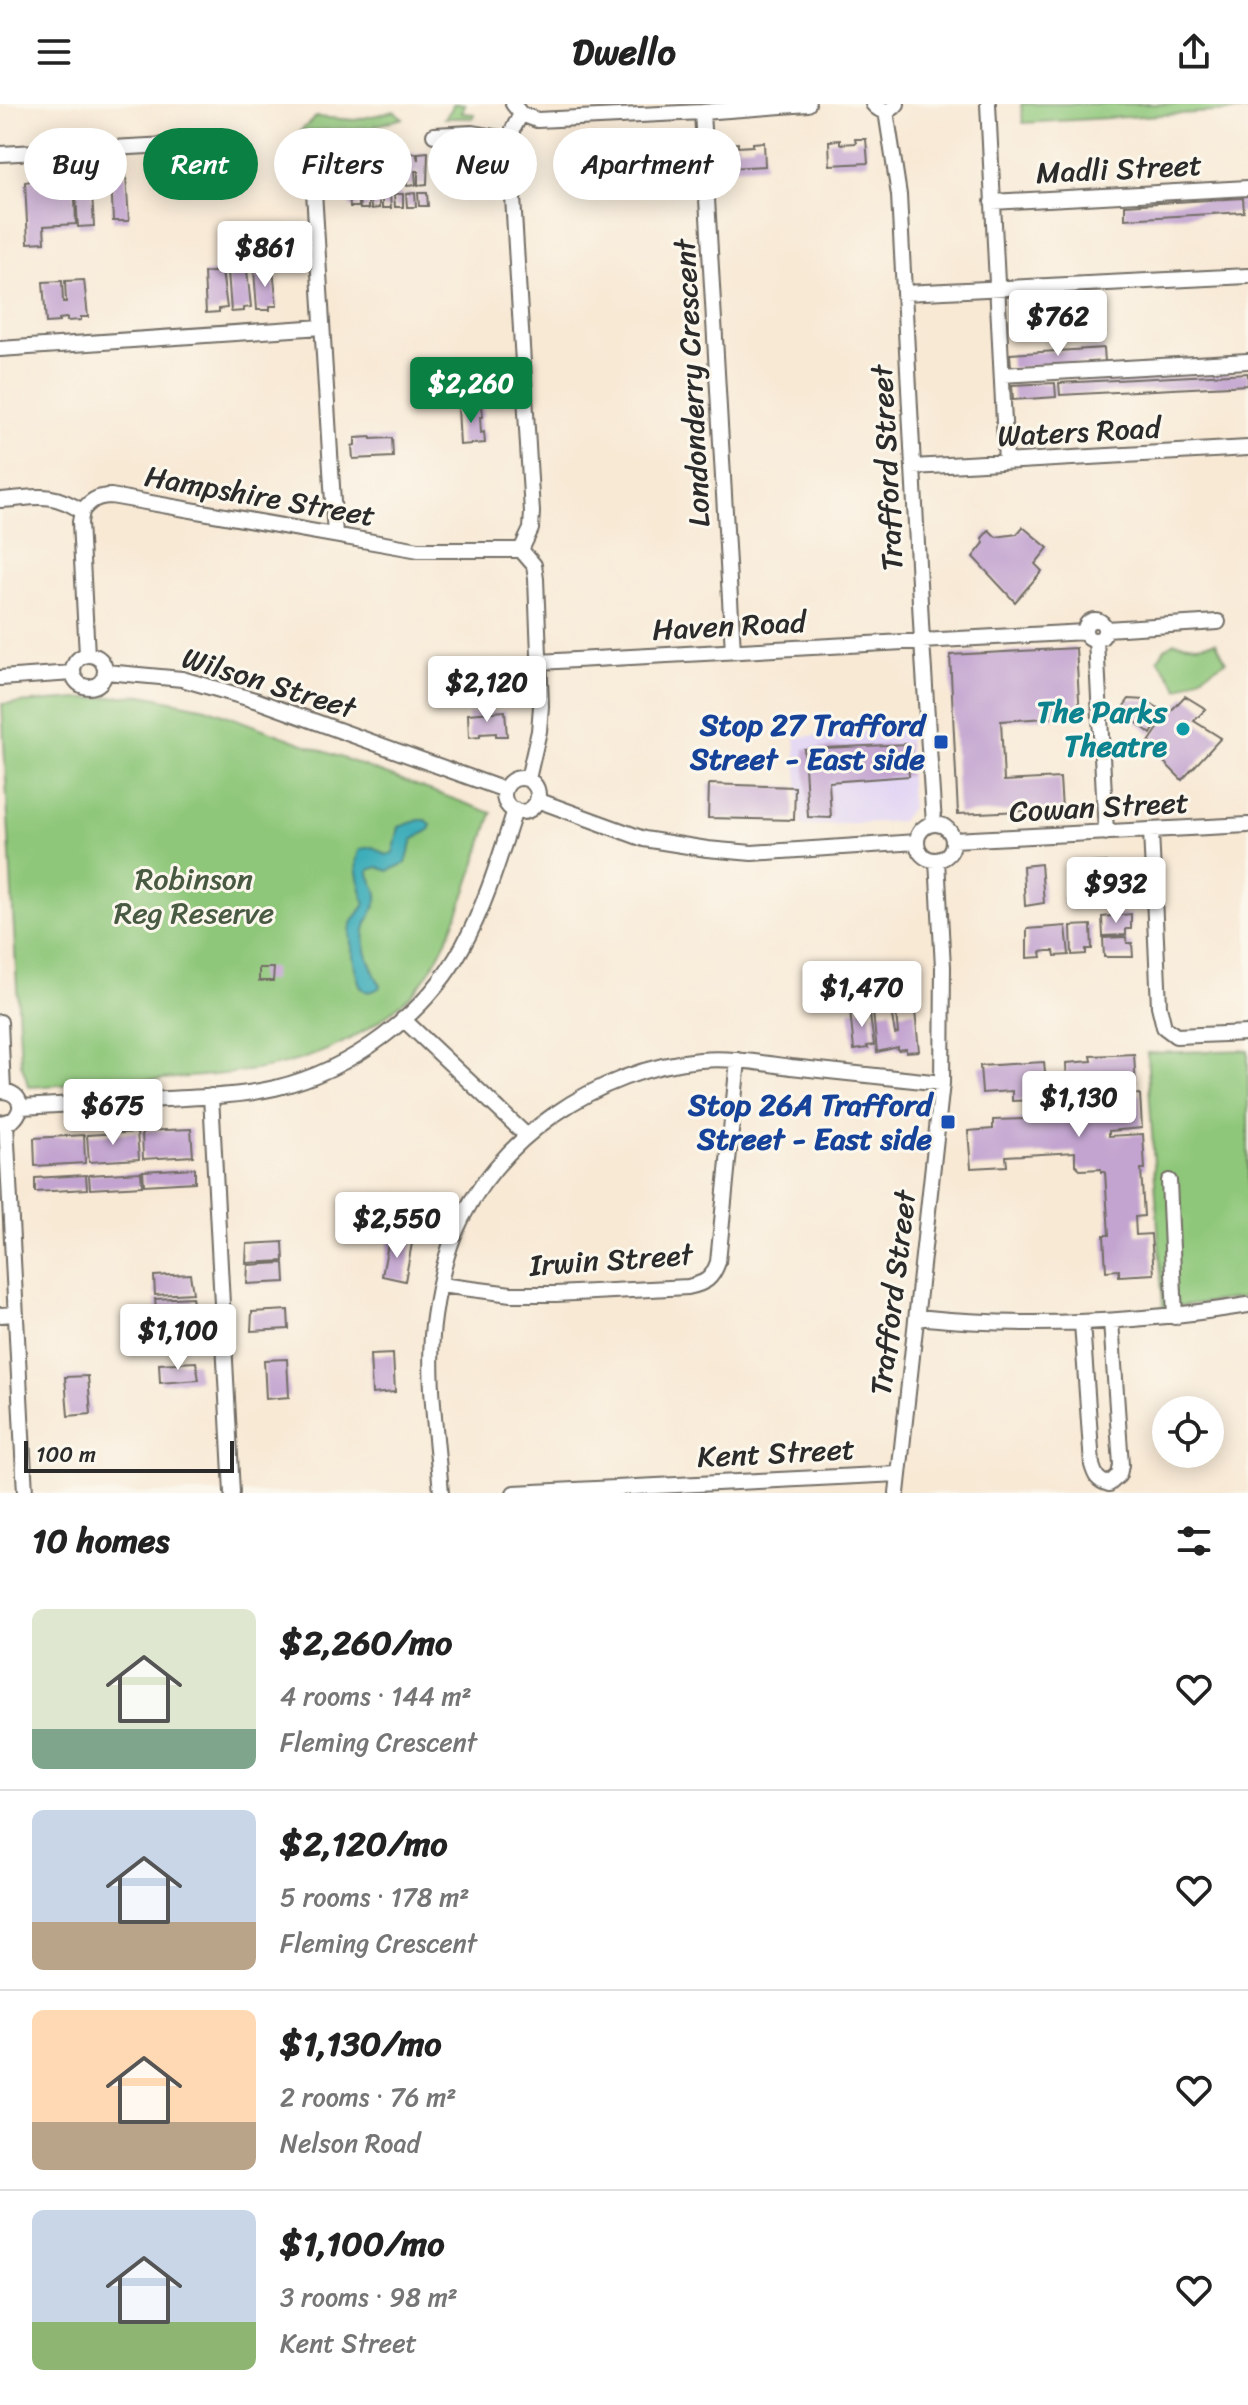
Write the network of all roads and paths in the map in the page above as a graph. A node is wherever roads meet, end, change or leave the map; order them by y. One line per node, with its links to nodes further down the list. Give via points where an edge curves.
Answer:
1 (808, 104): 5 (street)
2 (988, 104): 11 (street)
3 (885, 106): 14 (street, Trafford Street, via 899,195)
4 (517, 109): 5 (street, via 537,120)
5 (702, 112): 29 (street, Londonderry Crescent)
6 (143, 146): 7 (street)
7 (0, 154)
8 (1248, 188): 11 (street, Madli Street)
9 (314, 200): 15 (street)
10 (513, 200): 25 (street, via 532,512)
11 (992, 202): 13 (street)
12 (1248, 276): 13 (street)
13 (997, 289): 14 (street); 18 (street)
14 (904, 293): 21 (street, Trafford Street)
15 (322, 327): 16 (street); 24 (street)
16 (0, 349)
17 (1248, 361): 18 (street)
18 (1002, 375): 20 (street)
19 (1248, 448): 20 (street, Waters Road)
20 (1006, 462): 21 (street, Waters Road)
21 (913, 467): 28 (street, Trafford Street)
22 (0, 500): 23 (street, via 50,496)
23 (82, 511): 24 (street, Hampshire Street, via 95,498 111,496); 30 (street)
24 (335, 535): 25 (street, Hampshire Street, via 419,550)
25 (521, 550): 31 (street, via 534,565)
26 (1218, 622): 27 (street, Haven Road)
27 (1096, 634): 28 (street, Haven Road); 42 (street)
28 (922, 641): 29 (street, Haven Road); 39 (street, Trafford Street)
29 (733, 651): 31 (street, Haven Road)
30 (87, 655): 32 (street, via 101,659); 33 (street, via 75,663)
31 (539, 662): 35 (street, via 539,731)
32 (106, 672): 33 (street, via 102,682 87,688); 36 (street, Wilson Street, via 182,679 258,701)
33 (73, 673): 34 (street)
34 (0, 678)
35 (528, 779): 36 (street, via 511,781); 37 (street)
36 (505, 790): 38 (street, via 507,804)
37 (537, 800): 38 (street, via 526,811); 44 (street, via 644,839 707,849 752,853)
38 (515, 810): 46 (street, via 462,947 423,1002)
39 (934, 824): 43 (street, via 945,826); 44 (street, via 920,831)
40 (1248, 825): 41 (street, Cowan Street)
41 (1151, 831): 42 (street, Cowan Street); 48 (street, via 1164,1027 1176,1036)
42 (1106, 833): 43 (street, Cowan Street)
43 (953, 840): 45 (street, via 951,851)
44 (917, 842): 45 (street, via 925,857)
45 (937, 860): 50 (street, Trafford Street)
46 (403, 1019): 52 (street, via 350,1058 310,1077 275,1088); 55 (street)
47 (0, 1022): 51 (street)
48 (1248, 1033)
49 (738, 1060): 50 (street); 55 (street, via 665,1065 622,1078 560,1111); 59 (street, Irwin Street, via 718,1262 704,1283 556,1294)
50 (942, 1083): 63 (street, Trafford Street)
51 (2, 1090): 53 (street, via 16,1095)
52 (211, 1096): 53 (street); 69 (street)
53 (21, 1107): 54 (street, via 17,1118)
54 (3, 1123): 61 (street)
55 (527, 1136): 59 (street, via 476,1195 455,1232)
56 (1169, 1181): 57 (street)
57 (1170, 1204): 58 (street); 64 (street)
58 (1188, 1204)
59 (440, 1285): 70 (street, via 431,1362)
60 (1248, 1305): 64 (street)
61 (16, 1314): 62 (street); 68 (street)
62 (0, 1315)
63 (917, 1317): 66 (street); 67 (street, Trafford Street)
64 (1175, 1317): 65 (street)
65 (1111, 1321): 66 (street); 66 (street, via 1121,1465 1109,1484 1101,1482 1092,1465)
66 (1082, 1323)
67 (898, 1474): 71 (street, Kent Street); 72 (street, Trafford Street)
68 (25, 1493)
69 (232, 1493)
70 (441, 1493)
71 (514, 1493)
72 (897, 1493)

